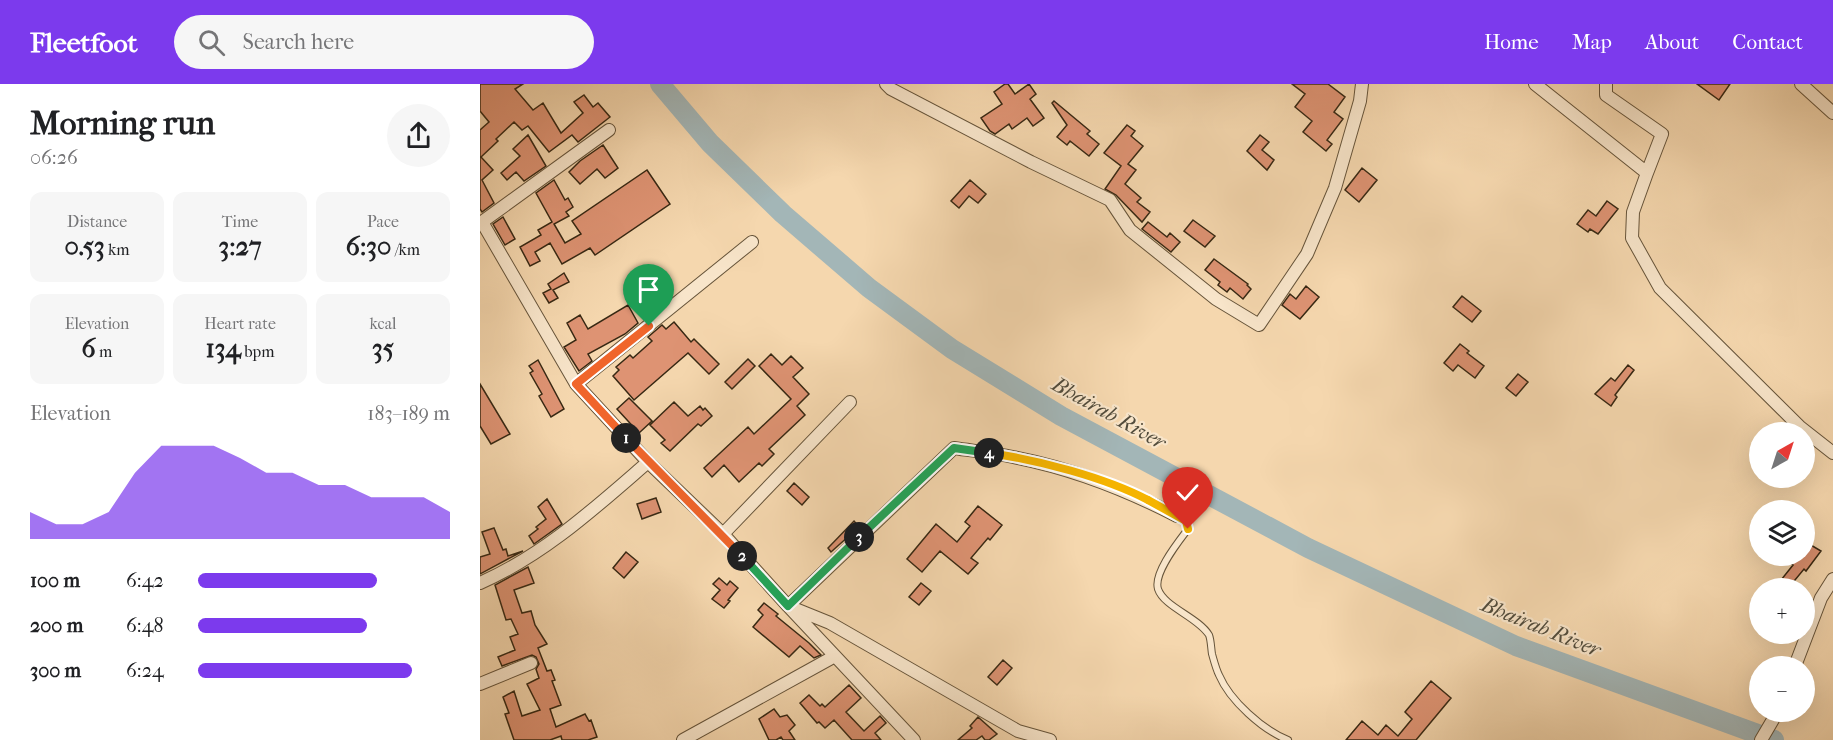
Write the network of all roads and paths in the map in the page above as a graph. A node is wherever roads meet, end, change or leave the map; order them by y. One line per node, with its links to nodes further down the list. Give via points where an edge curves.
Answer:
1 (886, 84): 2 (street, via 1110,200 1130,230 1216,299 1259,325 1306,254 1321,221 1335,188)
2 (1362, 84)
3 (1535, 84): 8 (street)
4 (1606, 84): 8 (street, via 1606,95 1662,134)
5 (1801, 84): 6 (street)
6 (1833, 113)
7 (609, 130): 9 (street)
8 (1647, 173): 13 (street, via 1633,212 1632,238 1660,288 1800,427)
9 (481, 222): 11 (street)
10 (752, 242): 11 (street)
11 (576, 384): 14 (street)
12 (850, 402): 16 (street)
13 (1833, 453)
14 (648, 462): 16 (street); 18 (street, via 591,511 515,567)
15 (1177, 516): 19 (street, via 1138,495 1070,471 954,448); 28 (lane, via 1186,521 1188,529 1168,558 1157,581 1158,591 1209,636 1220,677 1232,698 1274,734)
16 (723, 534): 19 (street)
17 (1833, 579): 21 (street, via 1821,598)
18 (480, 583)
19 (788, 606): 20 (street); 27 (street, via 830,623 1018,731)
20 (835, 656): 25 (street); 26 (street)
21 (1799, 656)
22 (531, 663): 23 (street)
23 (480, 684)
24 (1772, 722): 29 (street)
25 (683, 740)
26 (914, 740)
27 (1050, 740)
28 (1288, 740)
29 (1761, 740)

